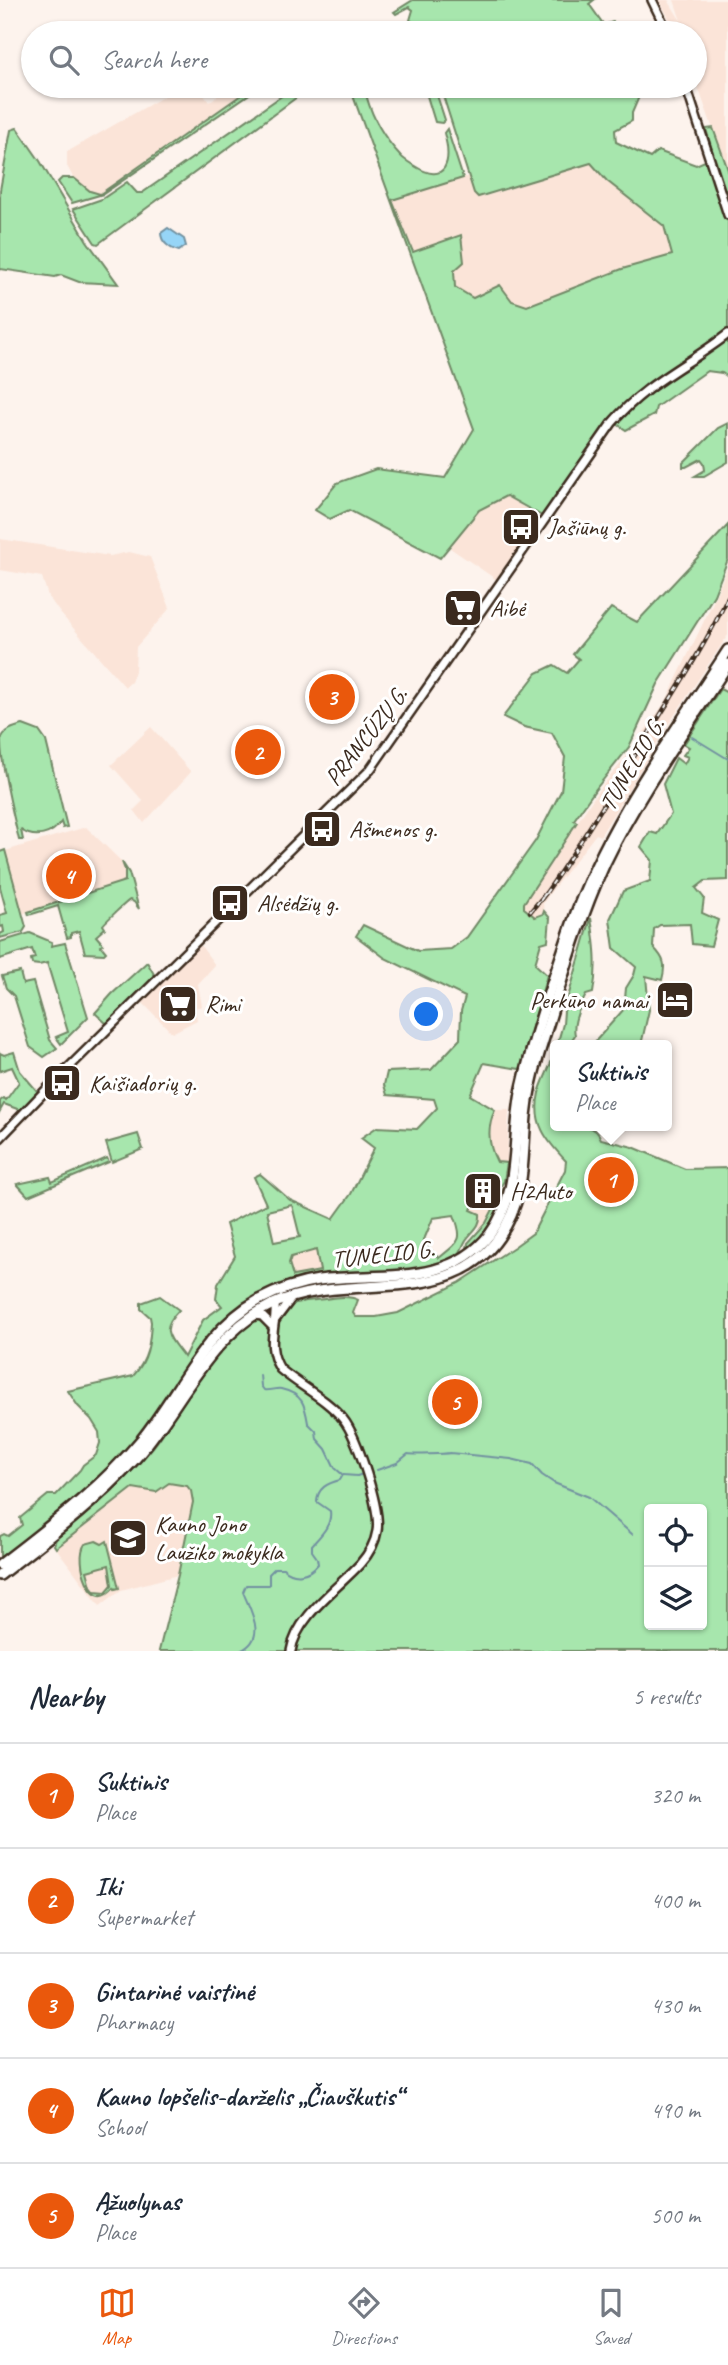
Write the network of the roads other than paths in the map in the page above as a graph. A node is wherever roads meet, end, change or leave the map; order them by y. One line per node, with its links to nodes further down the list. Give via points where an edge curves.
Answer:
1 (652, 0): 2 (street)
2 (662, 21)
3 (690, 98): 4 (street)
4 (728, 215)
5 (728, 334): 8 (street, PRANCŪZŲ G., via 647,388 619,415 362,779)
6 (728, 650): 9 (main road, TUNELIO G., via 639,788 585,891 529,1060 518,1105)
7 (728, 664): 9 (main road, TUNELIO G., via 662,764 593,892 535,1068)
8 (0, 1138)
9 (519, 1153): 10 (main road, TUNELIO G., via 522,1183 505,1229 491,1248 466,1266 426,1283 323,1289); 11 (main road, TUNELIO G., via 512,1189 495,1225 476,1248 448,1266 414,1275 322,1280 291,1286)
10 (293, 1296): 11 (main road, TUNELIO G.); 13 (street)
11 (274, 1298): 12 (main road, TUNELIO G.); 13 (street); 14 (main road, TUNELIO G., via 243,1310 223,1327 147,1432 110,1474)
12 (253, 1315): 13 (street); 15 (main road, TUNELIO G., via 217,1347 152,1439 121,1474)
13 (274, 1324): 16 (street, via 271,1346 281,1369 333,1409 351,1430 377,1515 377,1531 368,1555 302,1624)
14 (0, 1565)
15 (0, 1575)
16 (291, 1651)

